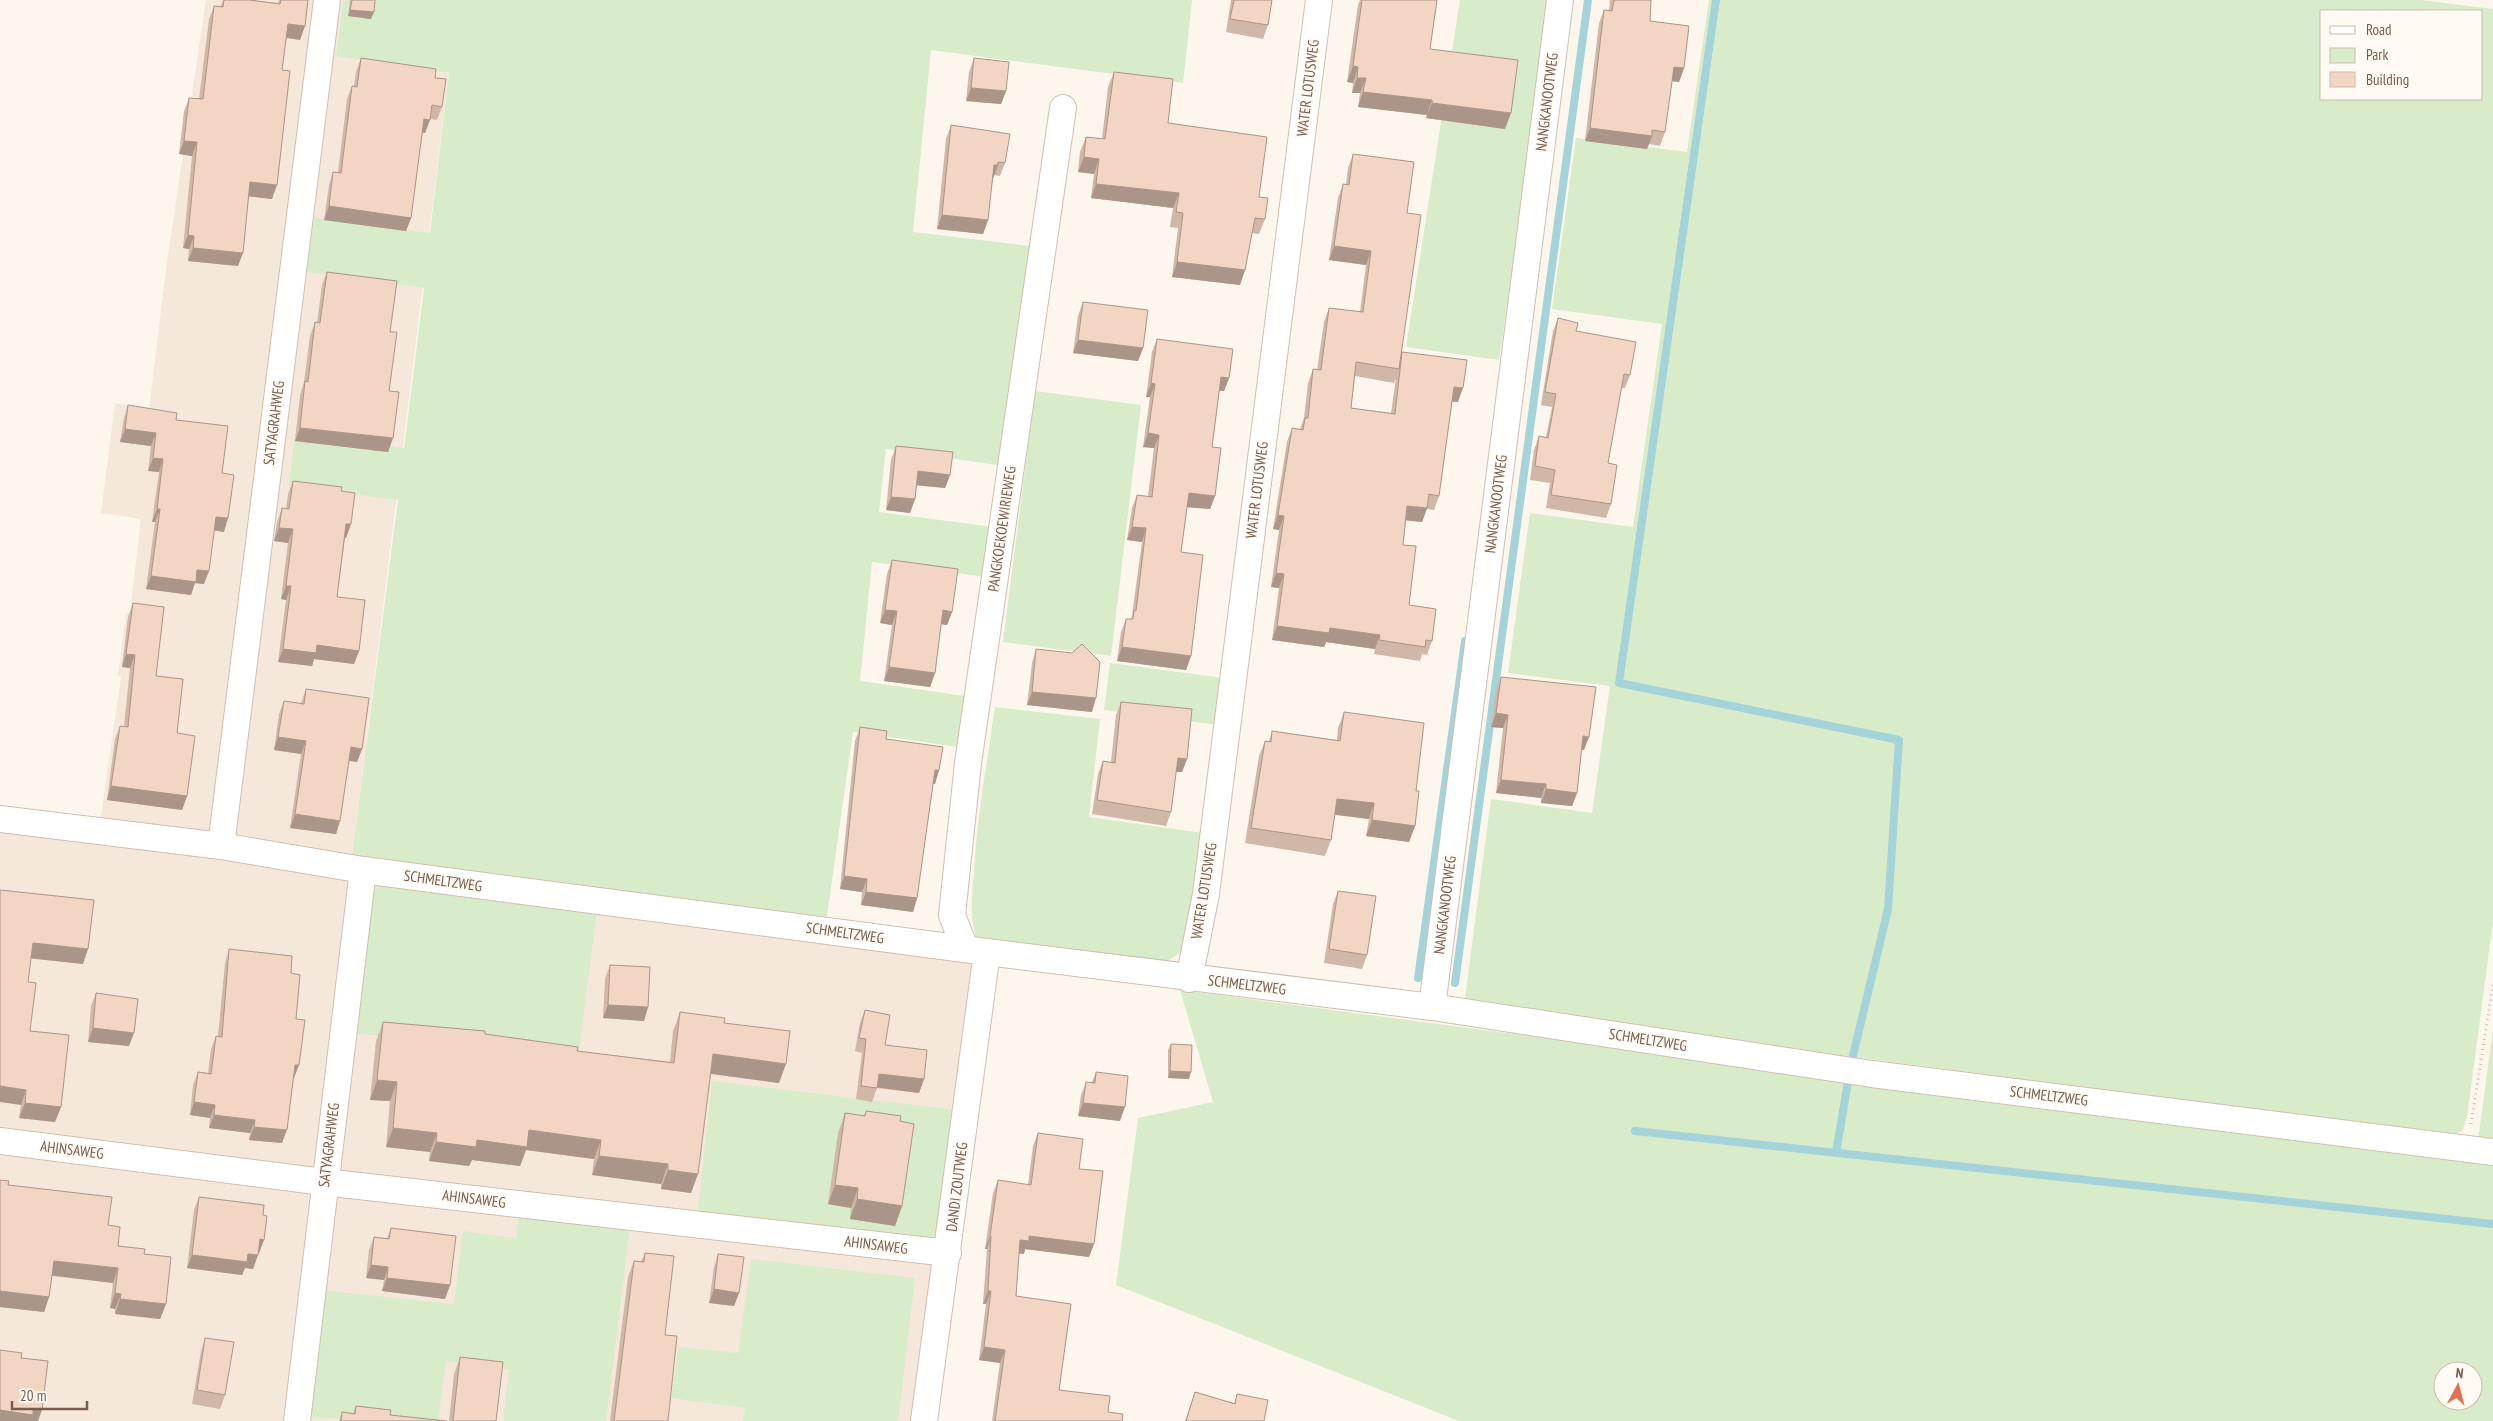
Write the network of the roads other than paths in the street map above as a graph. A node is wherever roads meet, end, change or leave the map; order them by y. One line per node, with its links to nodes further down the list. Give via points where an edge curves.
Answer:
1 (328, 0): 6 (street, SATYAGRAHWEG)
2 (1319, 0): 9 (street, WATER LOTUSWEG, via 1206,894)
3 (1560, 0): 10 (street, NANGKANOOTWEG)
4 (1063, 108): 8 (street, PANGKOEKOEWIRIEWEG, via 968,763 952,915)
5 (0, 819): 6 (street, SCHMELTZWEG)
6 (221, 846): 7 (street, SCHMELTZWEG)
7 (363, 870): 8 (street, SCHMELTZWEG); 13 (street, SATYAGRAHWEG)
8 (976, 951): 9 (street, SCHMELTZWEG); 14 (street, DANDI ZOUTWEG)
9 (1189, 978): 10 (street, SCHMELTZWEG)
10 (1432, 1008): 12 (street, SCHMELTZWEG, via 1872,1074)
11 (0, 1141): 13 (street, AHINSAWEG)
12 (2493, 1152)
13 (324, 1182): 14 (street, AHINSAWEG); 15 (street, SATYAGRAHWEG)
14 (948, 1253): 16 (street, DANDI ZOUTWEG)
15 (297, 1421)
16 (924, 1421)

